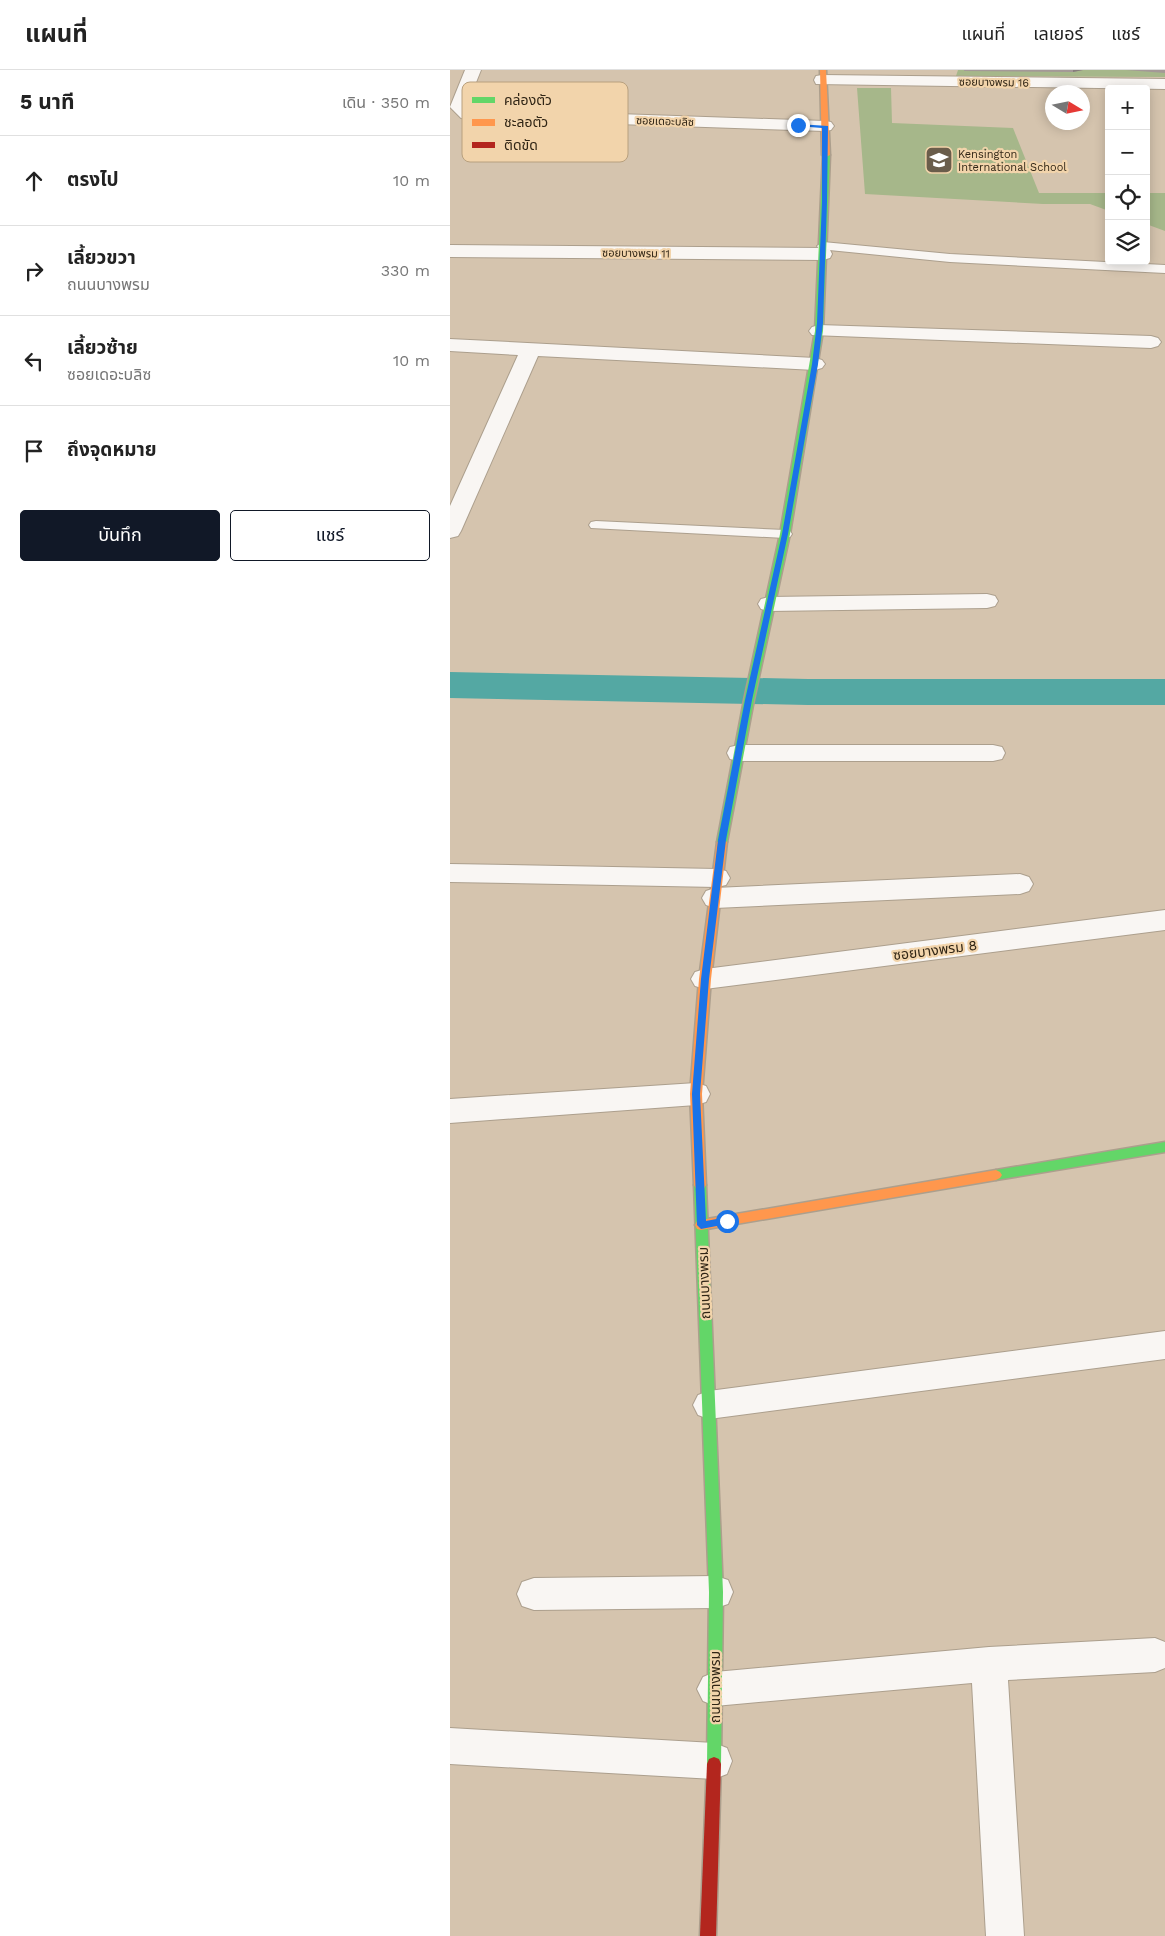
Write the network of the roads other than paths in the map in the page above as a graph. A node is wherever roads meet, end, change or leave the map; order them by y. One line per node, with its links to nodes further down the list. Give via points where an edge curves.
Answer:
1 (473, 70): 3 (street, ซอยเดอะบลิซ)
2 (823, 75): 4 (street, ซอยบางพรม 16); 8 (street, ถนนบางพรม)
3 (468, 82)
4 (1165, 84)
5 (462, 96): 6 (street, ซอยเดอะบลิซ, via 458,106)
6 (462, 110)
7 (628, 119): 8 (street, ซอยเดอะบลิซ)
8 (825, 126): 9 (street, ถนนบางพรม)
9 (823, 250): 10 (street, ซอยบางพรม 11); 11 (lane); 12 (street, ถนนบางพรม)
10 (450, 251)
11 (1165, 269)
12 (819, 331): 13 (street); 16 (street, ถนนบางพรม)
13 (1150, 342)
14 (450, 345): 15 (street)
15 (530, 350): 16 (street); 18 (street)
16 (815, 364): 19 (street, ถนนบางพรม)
17 (596, 525): 19 (lane)
18 (450, 531)
19 (785, 534): 21 (street, ถนนบางพรม)
20 (987, 601): 21 (street)
21 (769, 604): 22 (street, ถนนบางพรม)
22 (739, 753): 23 (street); 26 (street, ถนนบางพรม)
23 (993, 753)
24 (450, 873): 26 (street)
25 (1020, 884): 26 (street)
26 (716, 888): 28 (street, ถนนบางพรม)
27 (1165, 920): 28 (street, ซอยบางพรม 8)
28 (705, 979): 29 (street, ถนนบางพรม)
29 (696, 1094): 30 (street); 32 (street, ถนนบางพรม)
30 (450, 1112)
31 (1165, 1147): 32 (street)
32 (701, 1225): 34 (street, ถนนบางพรม)
33 (1165, 1345): 34 (street)
34 (709, 1404): 35 (street, ถนนบางพรม)
35 (716, 1592): 36 (street); 39 (street, ถนนบางพรม)
36 (534, 1594)
37 (1155, 1655): 38 (street)
38 (989, 1664): 39 (street); 43 (street)
39 (716, 1689): 41 (street, ถนนบางพรม)
40 (450, 1746): 41 (street)
41 (714, 1761): 42 (street, ถนนบางพรม)
42 (708, 1936)
43 (1005, 1936)

